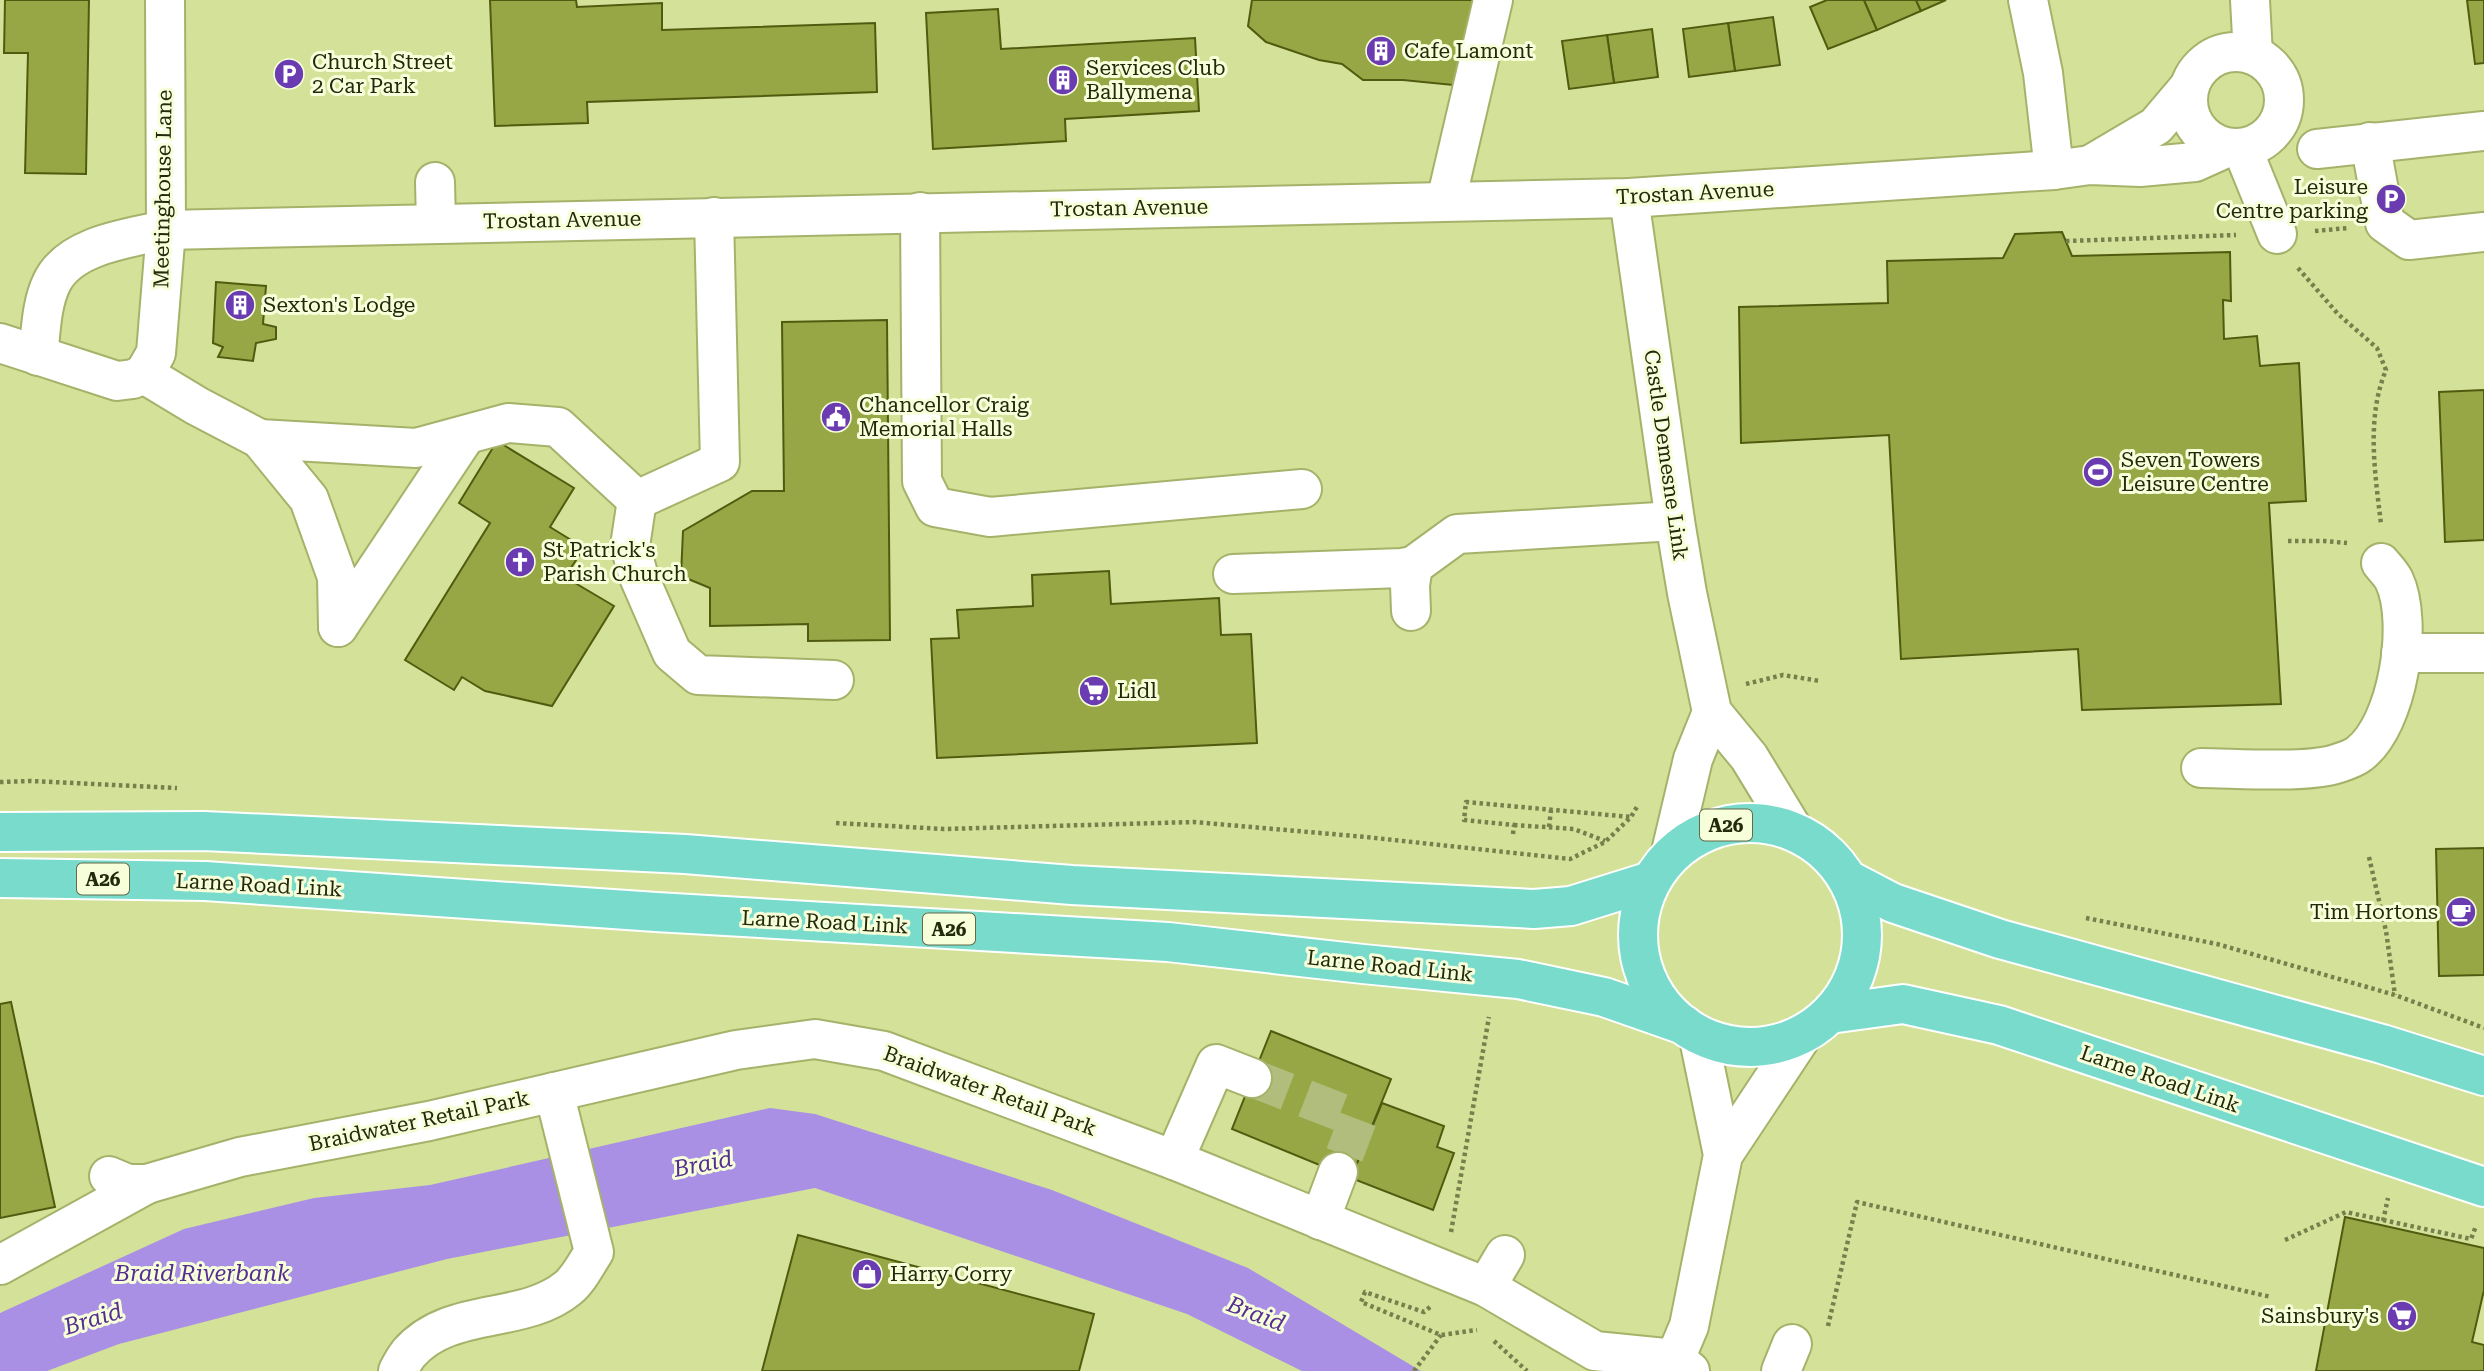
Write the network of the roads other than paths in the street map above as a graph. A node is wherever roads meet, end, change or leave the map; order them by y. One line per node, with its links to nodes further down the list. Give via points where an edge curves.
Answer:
1 (165, 0): 17 (street, Meetinghouse Lane, via 181,159)
2 (1493, 0): 13 (street)
3 (2028, 0): 10 (street, via 2043,73)
4 (2250, 0): 5 (street)
5 (2253, 55): 6 (street, via 2238,51 2207,61); 8 (street, via 2278,75 2285,105 2280,121)
6 (2189, 87): 8 (street, via 2189,110 2199,131 2211,142); 10 (street, Trostan Avenue, via 2156,126)
7 (2484, 131): 9 (street)
8 (2246, 143): 9 (street); 10 (street, Trostan Avenue, via 2195,162); 19 (street)
9 (2372, 155): 18 (street, via 2385,223 2409,240)
10 (2072, 167): 12 (street, Trostan Avenue)
11 (435, 182): 16 (street)
12 (1629, 198): 13 (street, Trostan Avenue); 27 (street, Castle Demesne Link)
13 (1446, 201): 14 (street, Trostan Avenue)
14 (920, 212): 15 (street, Trostan Avenue); 25 (street, via 922,481 935,507 990,517)
15 (714, 217): 16 (street, Trostan Avenue); 26 (street, via 720,462)
16 (436, 223): 17 (street, Trostan Avenue)
17 (166, 230): 21 (street, Trostan Avenue, via 100,244 62,266 44,307); 22 (street, Meetinghouse Lane, via 156,353)
18 (2484, 232)
19 (2277, 234)
20 (0, 343): 21 (street)
21 (38, 356): 22 (street, via 117,381)
22 (144, 374): 24 (street)
23 (466, 435): 24 (street, via 416,448); 24 (street, via 338,627 337,577 309,499); 26 (street, via 508,424 558,427)
24 (260, 439)
25 (1302, 489)
26 (637, 500): 34 (street, via 629,546 672,653 698,675)
27 (1675, 521): 29 (street, via 1457,534); 35 (street, Castle Demesne Link)
28 (2381, 563): 32 (street, via 2400,598)
29 (1413, 566): 30 (street); 31 (street)
30 (1233, 574)
31 (1411, 611)
32 (2401, 653): 33 (street); 36 (street, via 2393,700 2380,729 2359,754 2314,768)
33 (2484, 653)
34 (834, 680)
35 (1709, 703): 37 (street, Castle Demesne Link); 39 (street)
36 (2201, 768)
37 (1794, 831): 39 (main road, A26, via 1757,822 1725,825 1695,836); 41 (main road, A26, via 1827,852)
38 (0, 832): 39 (main road, A26, via 204,831 671,853 1072,885 1534,909 1571,906)
39 (1661, 869): 43 (main road, A26, via 1640,912 1638,944 1646,975 1661,1003)
40 (0, 877): 43 (main road, Larne Road Link / A26, via 205,881 1168,942 1518,979 1604,997)
41 (1849, 880): 42 (main road, A26, via 1861,914 1862,950 1851,984); 44 (main road, A26, via 1893,903 2000,939)
42 (1817, 1023): 43 (main road, A26, via 1776,1045 1743,1046); 47 (street); 52 (main road, Larne Road Link / A26, via 1903,1004 1999,1025)
43 (1691, 1030): 47 (street)
44 (2484, 1076)
45 (1252, 1078): 48 (street, via 1216,1064)
46 (558, 1107): 48 (street, Braidwater Retail Park, via 736,1050 815,1039 884,1051); 51 (street, Braidwater Retail Park, via 429,1121 240,1157); 58 (street, via 594,1252 570,1287 532,1308 463,1321 432,1335 410,1352)
47 (1723, 1154): 57 (street)
48 (1174, 1160): 53 (street, Braidwater Retail Park)
49 (1338, 1172): 53 (street)
50 (109, 1176): 51 (street, Braidwater Retail Park, via 128,1184)
51 (147, 1184): 55 (street)
52 (2482, 1201)
53 (1320, 1220): 56 (street, Braidwater Retail Park, via 1437,1288)
54 (1505, 1255): 56 (street)
55 (0, 1265)
56 (1486, 1287): 57 (street, Braidwater Retail Park, via 1595,1351)
57 (1683, 1365)
58 (398, 1371)

